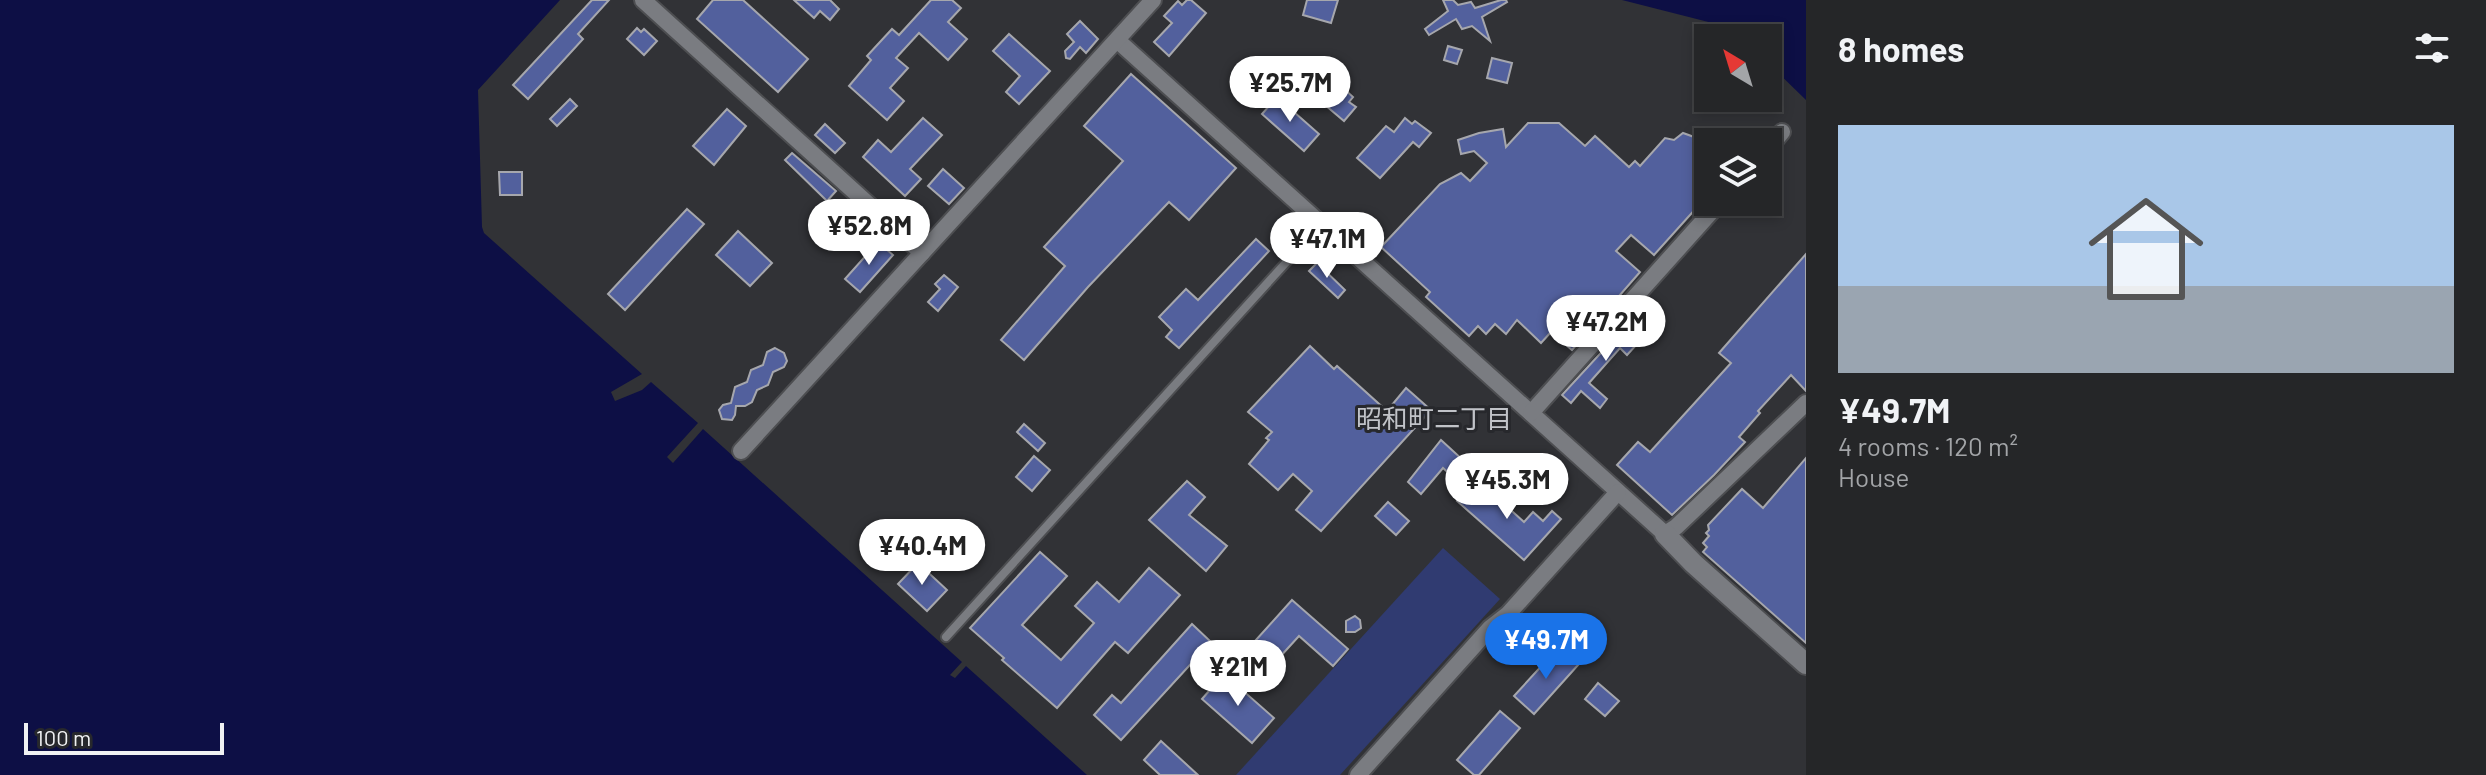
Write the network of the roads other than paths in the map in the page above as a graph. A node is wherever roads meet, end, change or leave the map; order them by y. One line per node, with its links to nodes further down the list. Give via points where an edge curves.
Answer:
1 (643, 0): 6 (street)
2 (1153, 0): 3 (street)
3 (1117, 40): 5 (street); 6 (street)
4 (1707, 216): 8 (street)
5 (1321, 224): 8 (street); 12 (lane)
6 (922, 253): 9 (street)
7 (1806, 403): 11 (street)
8 (1531, 413): 10 (street)
9 (741, 451)
10 (1618, 492): 11 (street); 14 (street)
11 (1665, 534): 13 (street)
12 (946, 637)
13 (1806, 664)
14 (1358, 775)

